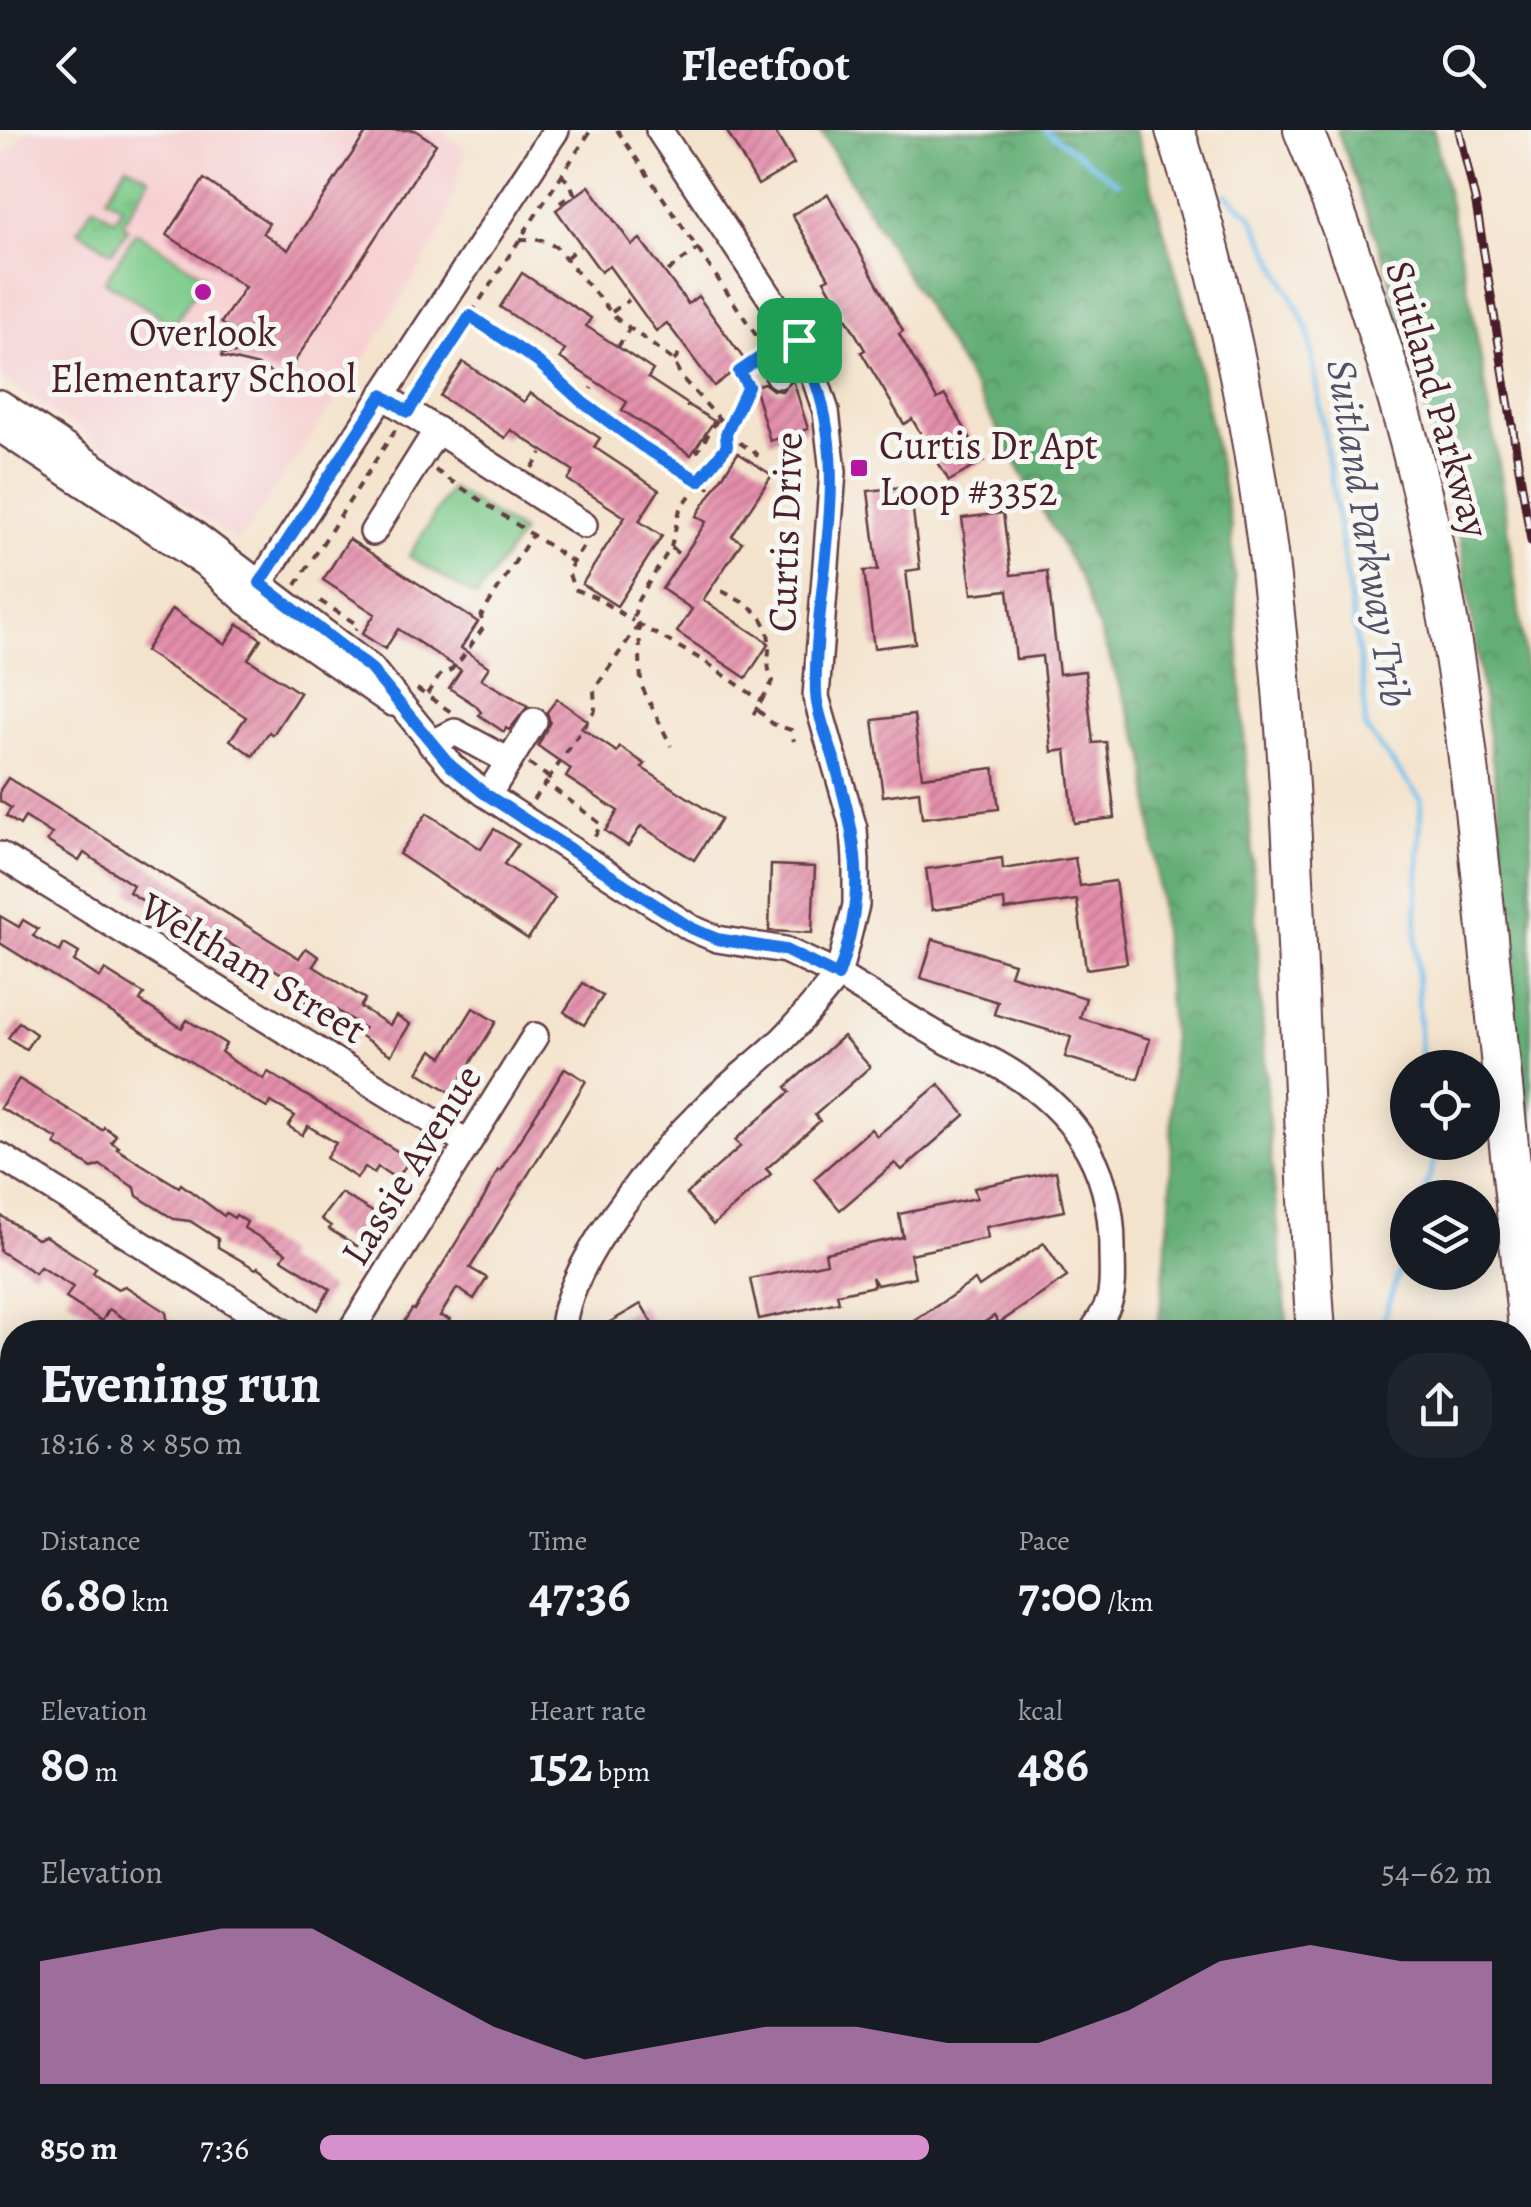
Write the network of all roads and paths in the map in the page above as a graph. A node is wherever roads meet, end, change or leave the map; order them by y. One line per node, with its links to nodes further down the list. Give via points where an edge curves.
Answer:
1 (556, 130): 24 (street)
2 (591, 130): 7 (path)
3 (617, 130): 11 (path)
4 (659, 130): 18 (street, Curtis Drive)
5 (1175, 130): 76 (highway, via 1234,353 1273,592)
6 (1303, 130): 77 (highway, Suitland Parkway, via 1390,373 1446,608 1470,766)
7 (562, 176): 8 (path, via 574,192); 9 (path)
8 (560, 202)
9 (520, 238): 12 (path, via 542,240); 16 (path)
10 (580, 246): 12 (path)
11 (699, 248): 13 (path); 22 (path)
12 (566, 257): 15 (path)
13 (668, 271)
14 (629, 300): 15 (path)
15 (612, 312): 17 (path)
16 (470, 316): 25 (path); 27 (path)
17 (629, 329): 19 (path); 21 (path)
18 (799, 340): 22 (street); 68 (street, Curtis Drive, via 826,411 832,472 816,697 854,829 856,860 856,905)
19 (618, 347)
20 (682, 351): 21 (path)
21 (674, 361): 28 (path)
22 (775, 364): 32 (path, via 739,372 748,386)
23 (592, 388): 25 (path)
24 (382, 395): 27 (street); 46 (street)
25 (582, 402): 33 (path)
26 (0, 403): 46 (street)
27 (408, 412): 30 (street); 46 (path, via 296,585)
28 (719, 418): 32 (path); 34 (path)
29 (0, 428): 55 (street, via 204,563 260,612)
30 (437, 430): 36 (street); 41 (street)
31 (647, 434): 33 (path)
32 (726, 434): 37 (path, via 758,454); 39 (path, via 727,446)
33 (642, 446): 39 (path)
34 (695, 449)
35 (542, 453): 38 (path)
36 (419, 459): 42 (street); 43 (path)
37 (753, 462)
38 (532, 468)
39 (699, 481): 40 (path); 44 (path, via 680,509)
40 (714, 490)
41 (584, 525)
42 (373, 532)
43 (532, 536): 49 (path, via 574,563 568,571 574,589); 52 (path, via 481,616 482,628)
44 (671, 547): 45 (path); 49 (path, via 638,600)
45 (684, 558)
46 (272, 580): 55 (street, via 370,668)
47 (722, 591): 53 (path, via 759,612 766,630 766,668 773,682)
48 (312, 595): 50 (path, via 358,625)
49 (636, 623): 53 (path); 61 (path, via 641,686); 63 (path, via 594,690 595,710)
50 (350, 639)
51 (412, 685): 52 (path)
52 (426, 696): 55 (path); 56 (path)
53 (763, 702): 54 (path)
54 (758, 710): 57 (path); 59 (path, via 791,730)
55 (408, 714): 60 (street)
56 (454, 714)
57 (750, 720)
58 (534, 721): 62 (street)
59 (794, 740)
60 (432, 744): 62 (street, via 455,732); 64 (street)
61 (671, 746)
62 (511, 758): 63 (path, via 547,776); 64 (street)
63 (546, 783): 65 (path); 66 (path, via 602,824)
64 (488, 796): 68 (street, via 691,928 785,950)
65 (530, 804)
66 (590, 846)
67 (0, 854): 70 (street, Weltham Street)
68 (838, 976): 74 (street, Curtis Drive, via 782,1039 705,1108 622,1205 578,1276); 75 (street, via 1011,1073 1052,1101 1082,1137 1104,1181 1112,1230 1112,1304)
69 (535, 1036): 70 (street, Lassie Avenue)
70 (468, 1144): 73 (street, Lassie Avenue)
71 (0, 1156): 72 (street)
72 (265, 1320)
73 (358, 1320)
74 (565, 1320)
75 (1101, 1320)
76 (1315, 1320)
77 (1527, 1320)

